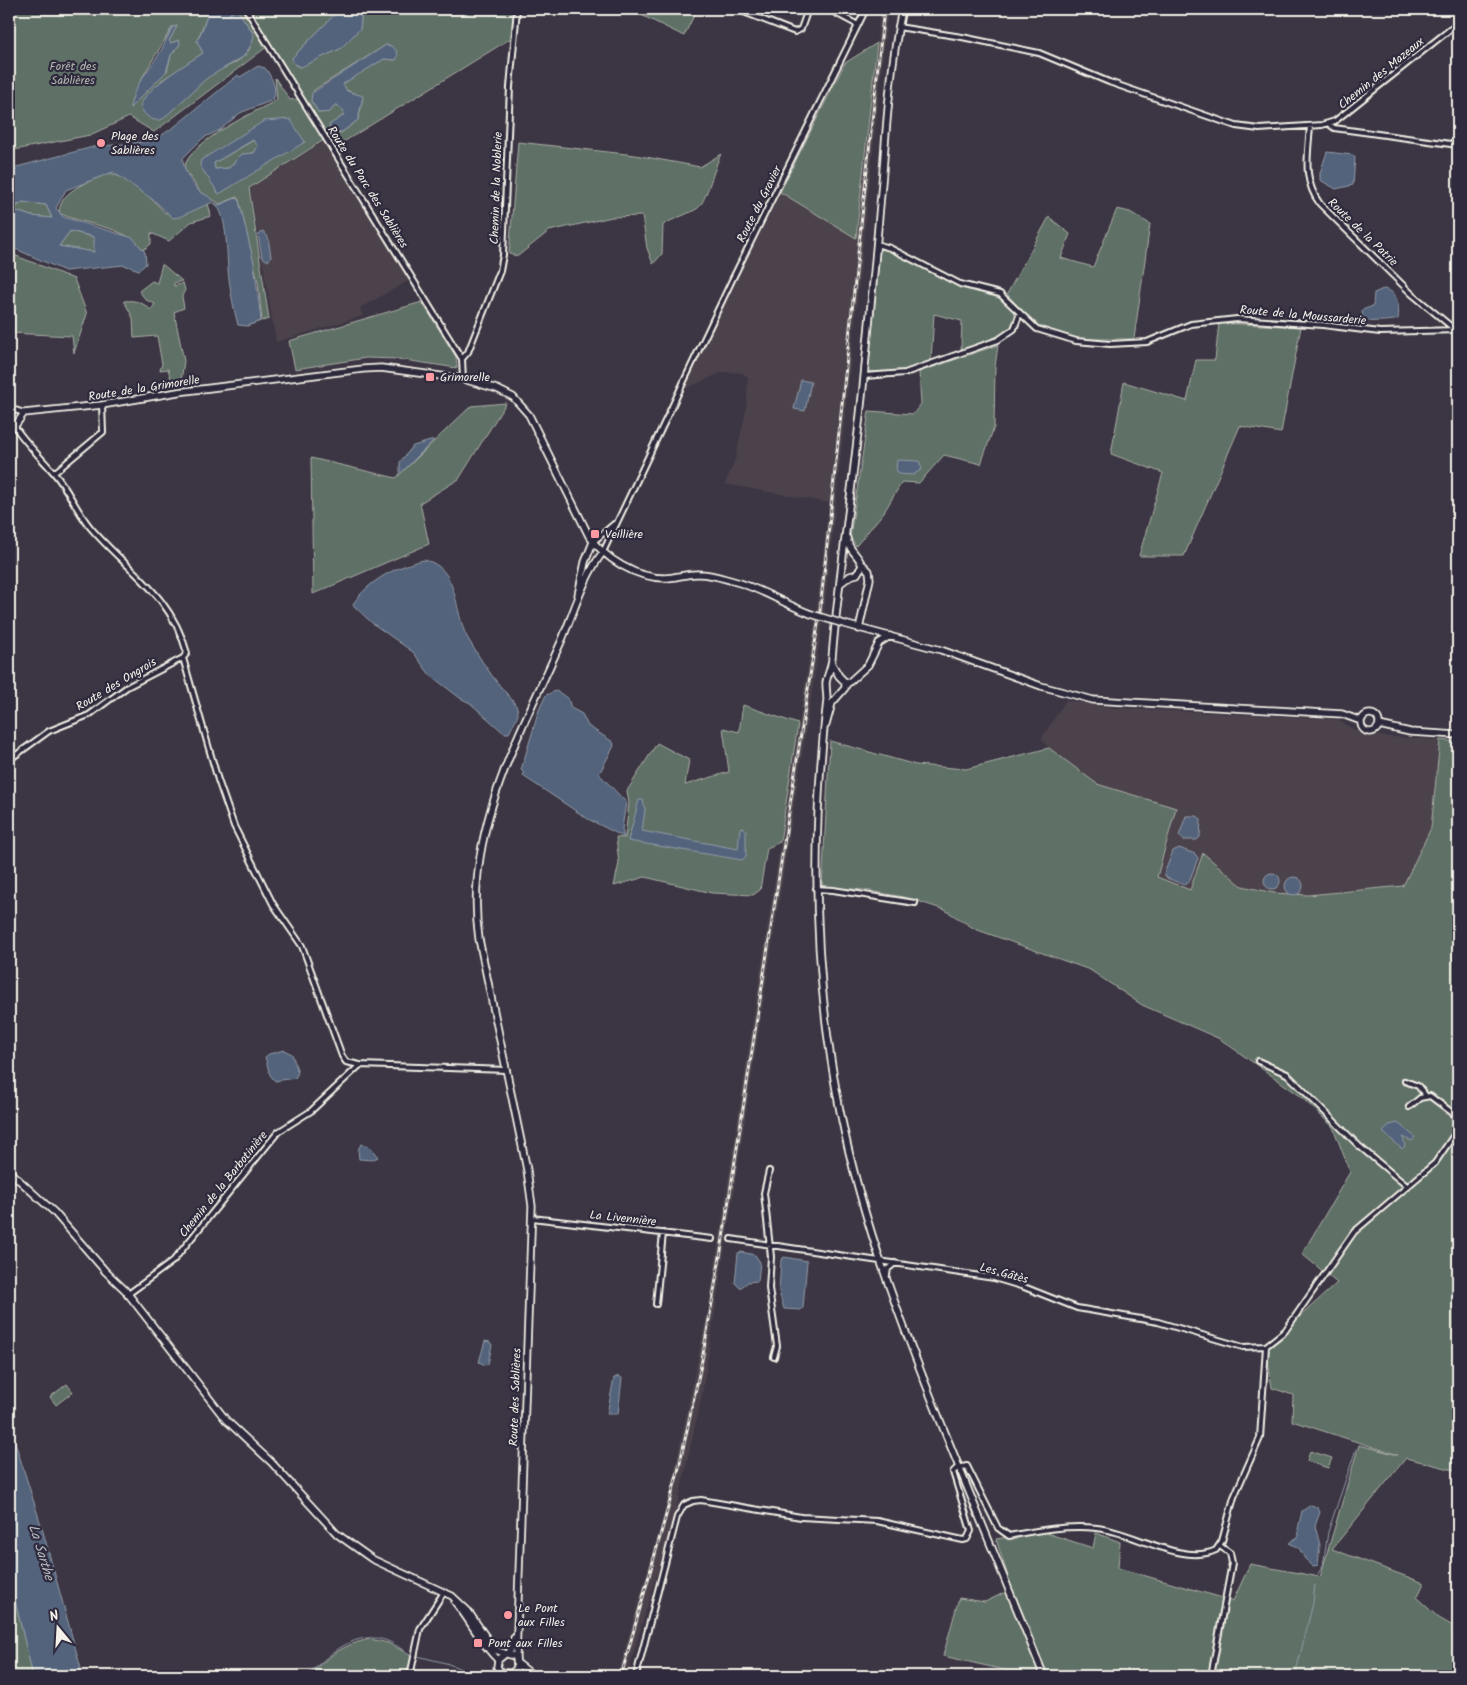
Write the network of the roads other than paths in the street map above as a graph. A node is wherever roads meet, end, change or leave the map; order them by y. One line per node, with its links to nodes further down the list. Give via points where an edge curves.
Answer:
1 (246, 9): 18 (street, Route du Parc des Sablières)
2 (517, 9): 18 (street, Chemin de la Noblerie, via 510,87 503,255 500,271 468,352)
3 (736, 9): 4 (street, via 795,32 801,29)
4 (808, 9)
5 (828, 9): 9 (street)
6 (866, 9): 9 (street, Route du Gravier)
7 (902, 9): 10 (street)
8 (1458, 23): 11 (street, Chemin des Mazeaux, via 1342,117)
9 (858, 25): 27 (street, Route du Gravier)
10 (898, 27): 12 (street, Chemin des Mazeaux, via 1039,52 1109,82 1236,126 1260,129); 14 (street)
11 (1329, 124): 12 (street, Chemin des Mazeaux); 13 (street, via 1334,128)
12 (1310, 126): 16 (street, Route de la Patrie, via 1307,172 1311,191 1320,204 1412,294)
13 (1458, 144)
14 (876, 244): 15 (street, Route de la Moussarderie, via 960,284 1000,294); 19 (street)
15 (1020, 313): 16 (street, Route de la Moussarderie, via 1037,329 1050,334 1102,343 1147,342 1191,324 1237,319 1323,324 1385,333); 19 (street, via 1014,328 998,340 905,373)
16 (1453, 328): 17 (street, Route de la Moussarderie)
17 (1458, 330)
18 (462, 359): 20 (street)
19 (864, 376): 26 (street)
20 (462, 379): 21 (street, Route de la Grimorelle, via 381,368 178,392); 28 (street, Route de la Grimorelle, via 506,392 526,410)
21 (102, 405): 23 (street, Route de la Grimorelle); 25 (street, via 103,432)
22 (9, 408): 23 (street)
23 (24, 413): 24 (street)
24 (12, 427): 25 (street)
25 (54, 473): 41 (street, via 96,533 140,576 172,616 187,653)
26 (852, 481): 30 (street, via 847,540); 32 (street)
27 (615, 522): 28 (street); 29 (street, Route du Gravier)
28 (595, 544): 29 (street, Route de la Grimorelle); 36 (street, via 585,562)
29 (602, 552): 36 (street); 37 (street, Route de la Grimorelle, bridge, via 627,568 654,577 700,574 735,581 811,614)
30 (855, 556): 31 (street); 32 (street, via 848,556)
31 (861, 563): 33 (street, via 861,569); 34 (street, via 869,572)
32 (842, 564): 33 (street, via 844,573); 35 (street)
33 (854, 575): 34 (street); 35 (street)
34 (868, 582): 37 (street)
35 (841, 583): 42 (street)
36 (577, 601): 59 (street, Route des Sablières, via 503,773 481,848 477,874 477,924)
37 (859, 629): 38 (street, Route de la Grimorelle)
38 (870, 632): 39 (street, Route de la Grimorelle); 40 (street)
39 (890, 636): 40 (street); 49 (street, Route de la Grimorelle, via 1093,700 1342,714)
40 (879, 643): 44 (street, via 868,665)
41 (183, 658): 53 (street, Route des Ongrois, via 126,687 89,715 49,731); 57 (street, via 234,826 273,904 302,946)
42 (832, 664): 43 (street); 45 (street)
43 (840, 677): 44 (street); 45 (street, via 833,676); 46 (street)
44 (852, 677): 46 (street)
45 (828, 680): 47 (street)
46 (846, 685): 48 (street)
47 (827, 691): 48 (street); 52 (street)
48 (839, 695): 52 (street, via 830,708)
49 (1361, 721): 50 (street, via 1371,714 1379,719); 50 (street, via 1367,732 1376,730)
50 (1380, 725): 51 (street, via 1410,732)
51 (1458, 735)
52 (821, 758): 54 (street)
53 (9, 760)
54 (816, 890): 55 (street); 74 (street, via 823,1000 839,1106)
55 (916, 903)
56 (1258, 1061): 68 (street, via 1287,1074 1359,1146)
57 (346, 1062): 58 (street); 60 (street)
58 (360, 1065): 59 (street); 60 (street, Chemin de la Barbotinière)
59 (506, 1070): 69 (street, Route des Sablières, via 527,1170)
60 (347, 1075): 77 (street, Chemin de la Barbotinière, via 311,1111 278,1132 173,1261)
61 (1405, 1081): 62 (street, via 1418,1086)
62 (1426, 1096): 63 (street); 64 (street, via 1433,1097)
63 (1409, 1108)
64 (1458, 1117)
65 (1458, 1129): 68 (street, via 1435,1163)
66 (768, 1171): 73 (street, via 764,1193)
67 (10, 1175): 77 (street, via 54,1212)
68 (1408, 1187): 79 (street, via 1354,1232 1285,1331)
69 (532, 1218): 70 (street, La Livennière); 84 (street, Route des Sablières)
70 (663, 1233): 71 (street, La Livennière); 78 (street)
71 (712, 1239)
72 (731, 1239): 73 (street, Les Gâtès)
73 (768, 1244): 74 (street, Les Gâtès); 80 (street, via 771,1258 769,1297 776,1346)
74 (879, 1261): 75 (street, Les Gâtès); 76 (street)
75 (896, 1263): 76 (street, via 888,1270); 79 (street, Les Gâtès, via 994,1278 1077,1308 1158,1322 1243,1346)
76 (886, 1280): 81 (street)
77 (127, 1295): 83 (street, via 226,1420 271,1462 337,1534 372,1559)
78 (656, 1304)
79 (1266, 1346): 82 (street, via 1260,1438 1234,1497)
80 (774, 1357)
81 (959, 1467): 82 (street, via 967,1466 970,1470 998,1528 1009,1536 1035,1530 1098,1528 1188,1553 1212,1552); 93 (street, via 953,1472 954,1480 971,1531 963,1540 877,1521 801,1517 701,1500 687,1503 677,1517); 94 (street)
82 (1220, 1546): 95 (street, via 1230,1553 1232,1563)
83 (444, 1592): 85 (street, via 462,1604 495,1650); 86 (street, via 456,1603 481,1642); 90 (street, via 420,1629)
84 (516, 1626): 85 (street, Route des Sablières, via 514,1643); 87 (street, Route des Sablières)
85 (506, 1654): 86 (street); 87 (street)
86 (498, 1660): 89 (street, via 497,1667)
87 (517, 1660): 88 (street); 92 (street)
88 (510, 1674): 89 (street); 91 (street)
89 (502, 1675)
90 (410, 1676)
91 (528, 1676)
92 (534, 1676)
93 (636, 1676)
94 (1044, 1676)
95 (1211, 1676)

